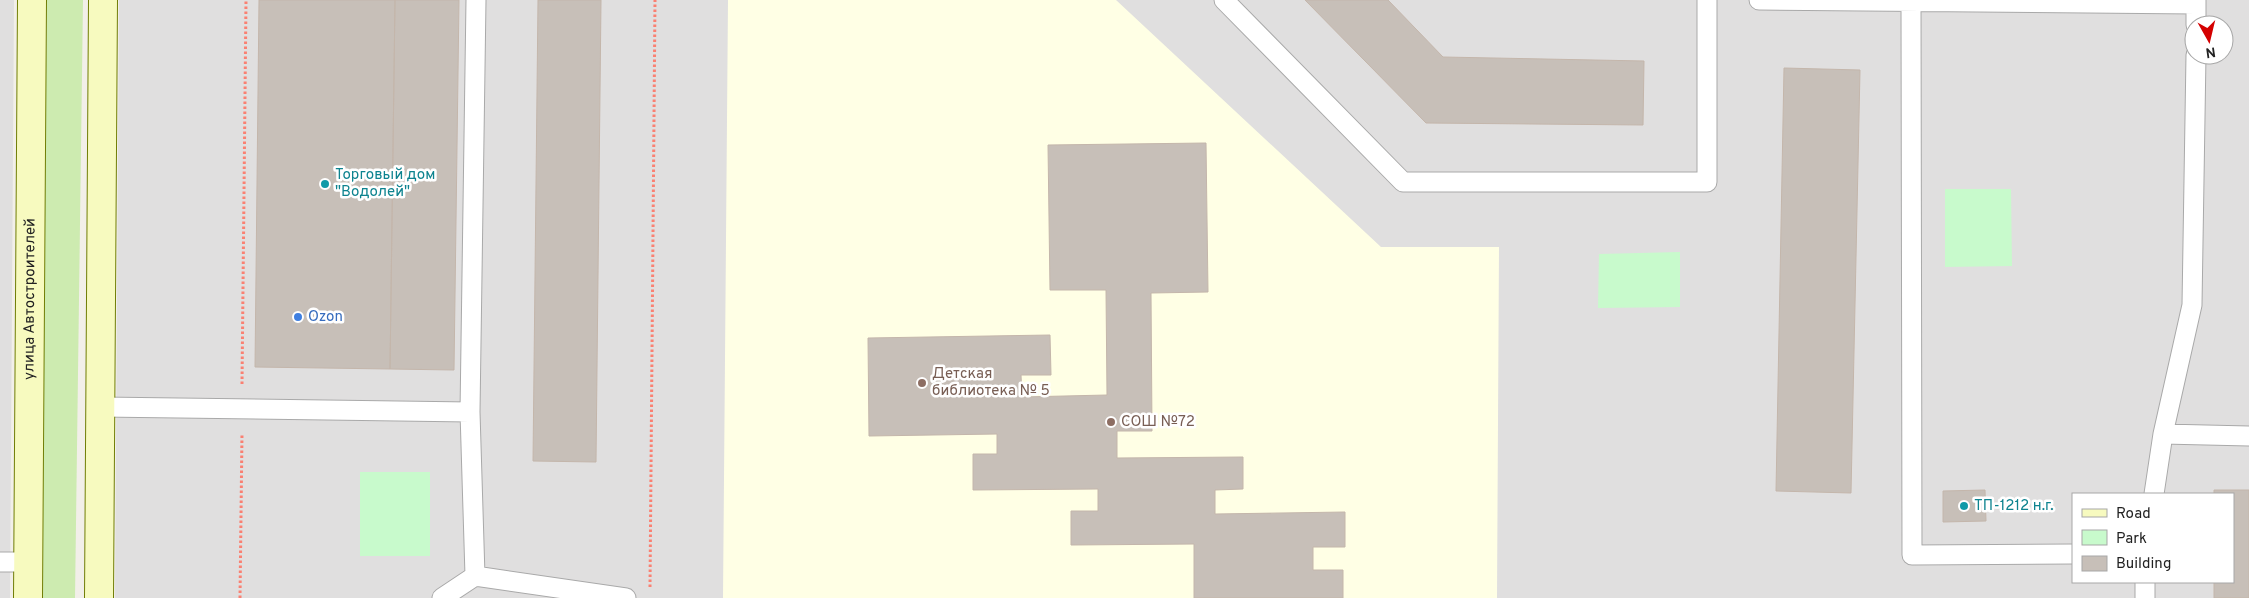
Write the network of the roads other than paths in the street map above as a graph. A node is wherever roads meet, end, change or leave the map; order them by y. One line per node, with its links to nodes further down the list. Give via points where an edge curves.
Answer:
1 (32, 0): 18 (main road, улица Автостроителей)
2 (103, 0): 11 (main road)
3 (476, 0): 12 (lane)
4 (1224, 0): 5 (lane, via 1403,182 1707,182)
5 (1707, 0)
6 (1759, 0): 7 (lane)
7 (1911, 2): 8 (lane); 16 (lane, via 1912,555)
8 (2196, 2): 9 (lane)
9 (2196, 15)
10 (2196, 65): 13 (lane, via 2192,305)
11 (101, 406): 12 (lane); 22 (main road)
12 (470, 412): 19 (lane)
13 (2163, 434): 14 (lane); 15 (lane)
14 (2249, 436)
15 (2154, 493)
16 (2072, 554)
17 (0, 562): 18 (lane)
18 (28, 562): 21 (main road, улица Автостроителей)
19 (475, 576): 23 (lane); 24 (lane)
20 (2145, 583): 25 (lane)
21 (28, 598)
22 (99, 598)
23 (442, 598)
24 (626, 598)
25 (2145, 598)

